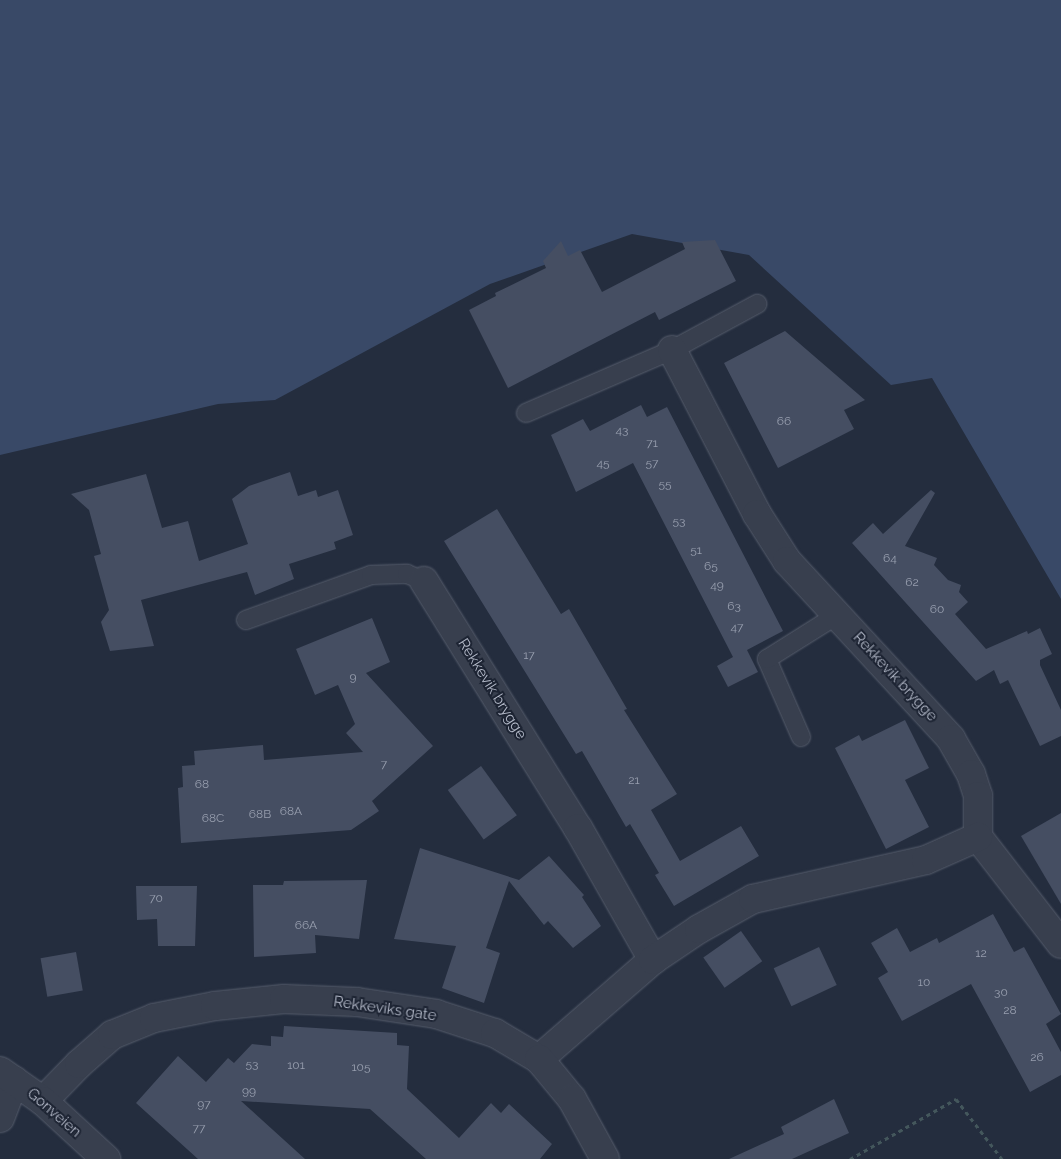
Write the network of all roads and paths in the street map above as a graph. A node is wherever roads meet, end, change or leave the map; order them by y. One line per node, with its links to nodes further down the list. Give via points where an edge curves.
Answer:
1 (757, 304): 2 (lane)
2 (672, 350): 3 (lane); 5 (street, Rekkevik brygge, via 757,514 782,553)
3 (526, 413)
4 (424, 582): 6 (lane, Rekkevik brygge, via 408,574 371,575); 10 (street, Rekkevik brygge, via 578,828)
5 (838, 615): 7 (lane, via 767,659); 8 (street, Rekkevik brygge, via 951,739 971,774 978,796)
6 (246, 620)
7 (801, 738)
8 (978, 837): 9 (street); 10 (street, via 926,860 753,899 699,929)
9 (1061, 944)
10 (653, 960): 11 (street)
11 (539, 1059): 13 (street, Rekkeviks gate, via 495,1033 436,1014 356,1002 284,999 215,1006 154,1018 112,1035); 16 (street, Rekkeviks gate, via 572,1099)
12 (7, 1076): 13 (street, Gonveien); 14 (street)
13 (43, 1101): 15 (street, Gonveien)
14 (0, 1118)
15 (106, 1159)
16 (605, 1159)
17 (850, 1159): 18 (path, via 956,1099)
18 (1002, 1159)

